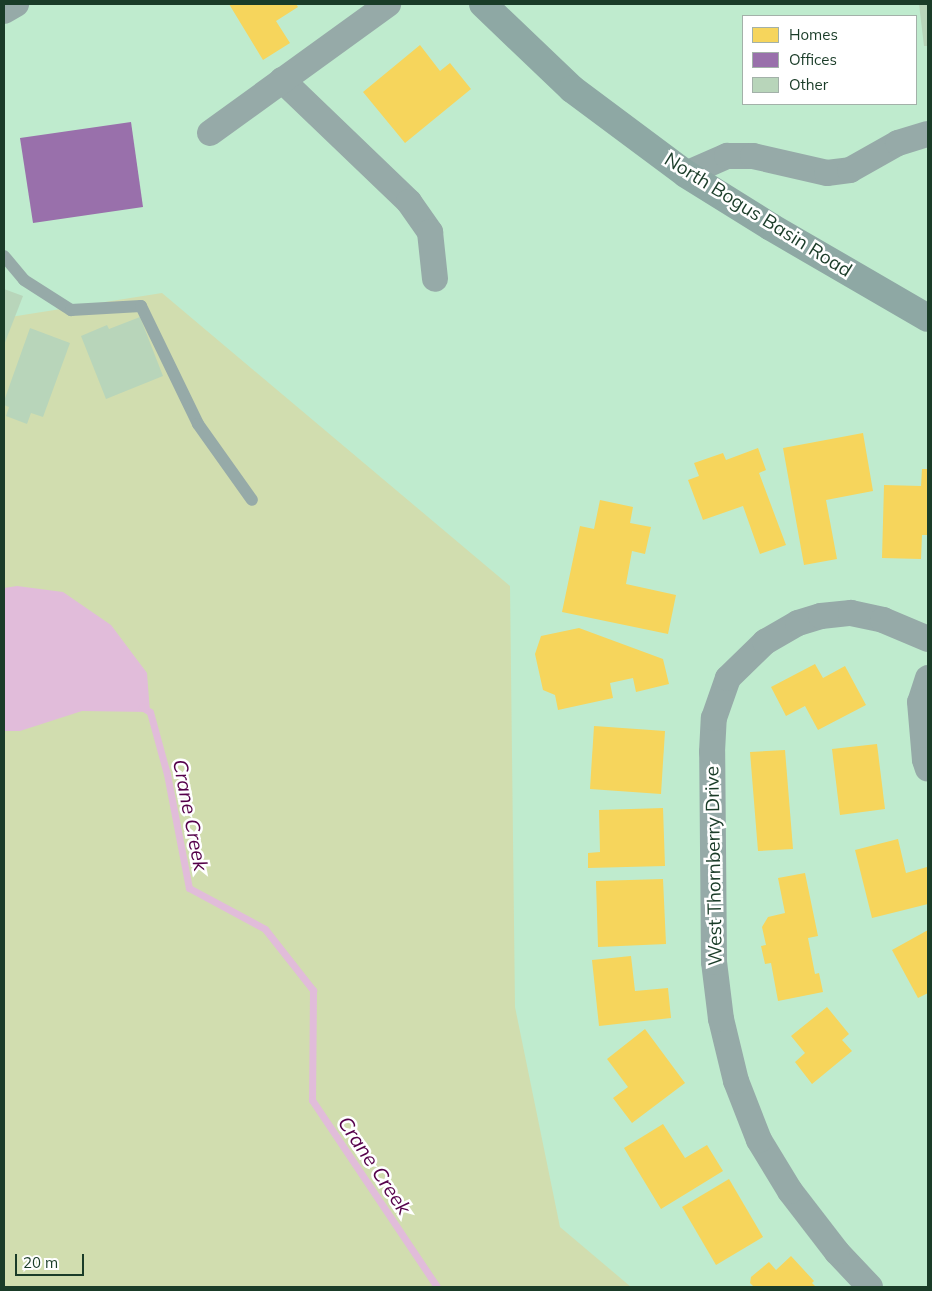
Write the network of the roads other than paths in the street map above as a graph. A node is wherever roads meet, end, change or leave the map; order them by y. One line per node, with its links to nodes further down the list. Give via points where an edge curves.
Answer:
1 (16, 4): 4 (street)
2 (388, 4): 5 (street)
3 (483, 4): 8 (street, North Bogus Basin Road, via 572,89)
4 (4, 11)
5 (282, 80): 6 (street); 10 (street, via 409,202 430,232)
6 (210, 132)
7 (928, 134): 8 (street, via 898,143 850,170 827,173 753,156 727,156)
8 (686, 174): 11 (street, North Bogus Basin Road)
9 (4, 256): 12 (lane, via 24,280 71,310 140,306 198,424)
10 (435, 279)
11 (928, 318)
12 (252, 500)
13 (928, 639): 16 (street, West Thornberry Drive, via 883,620 851,613 798,623 765,642 728,678 714,718 714,962 721,1019 736,1081 759,1140 790,1191 837,1252)
14 (928, 678): 15 (street, via 920,702)
15 (928, 769)
16 (870, 1287)

